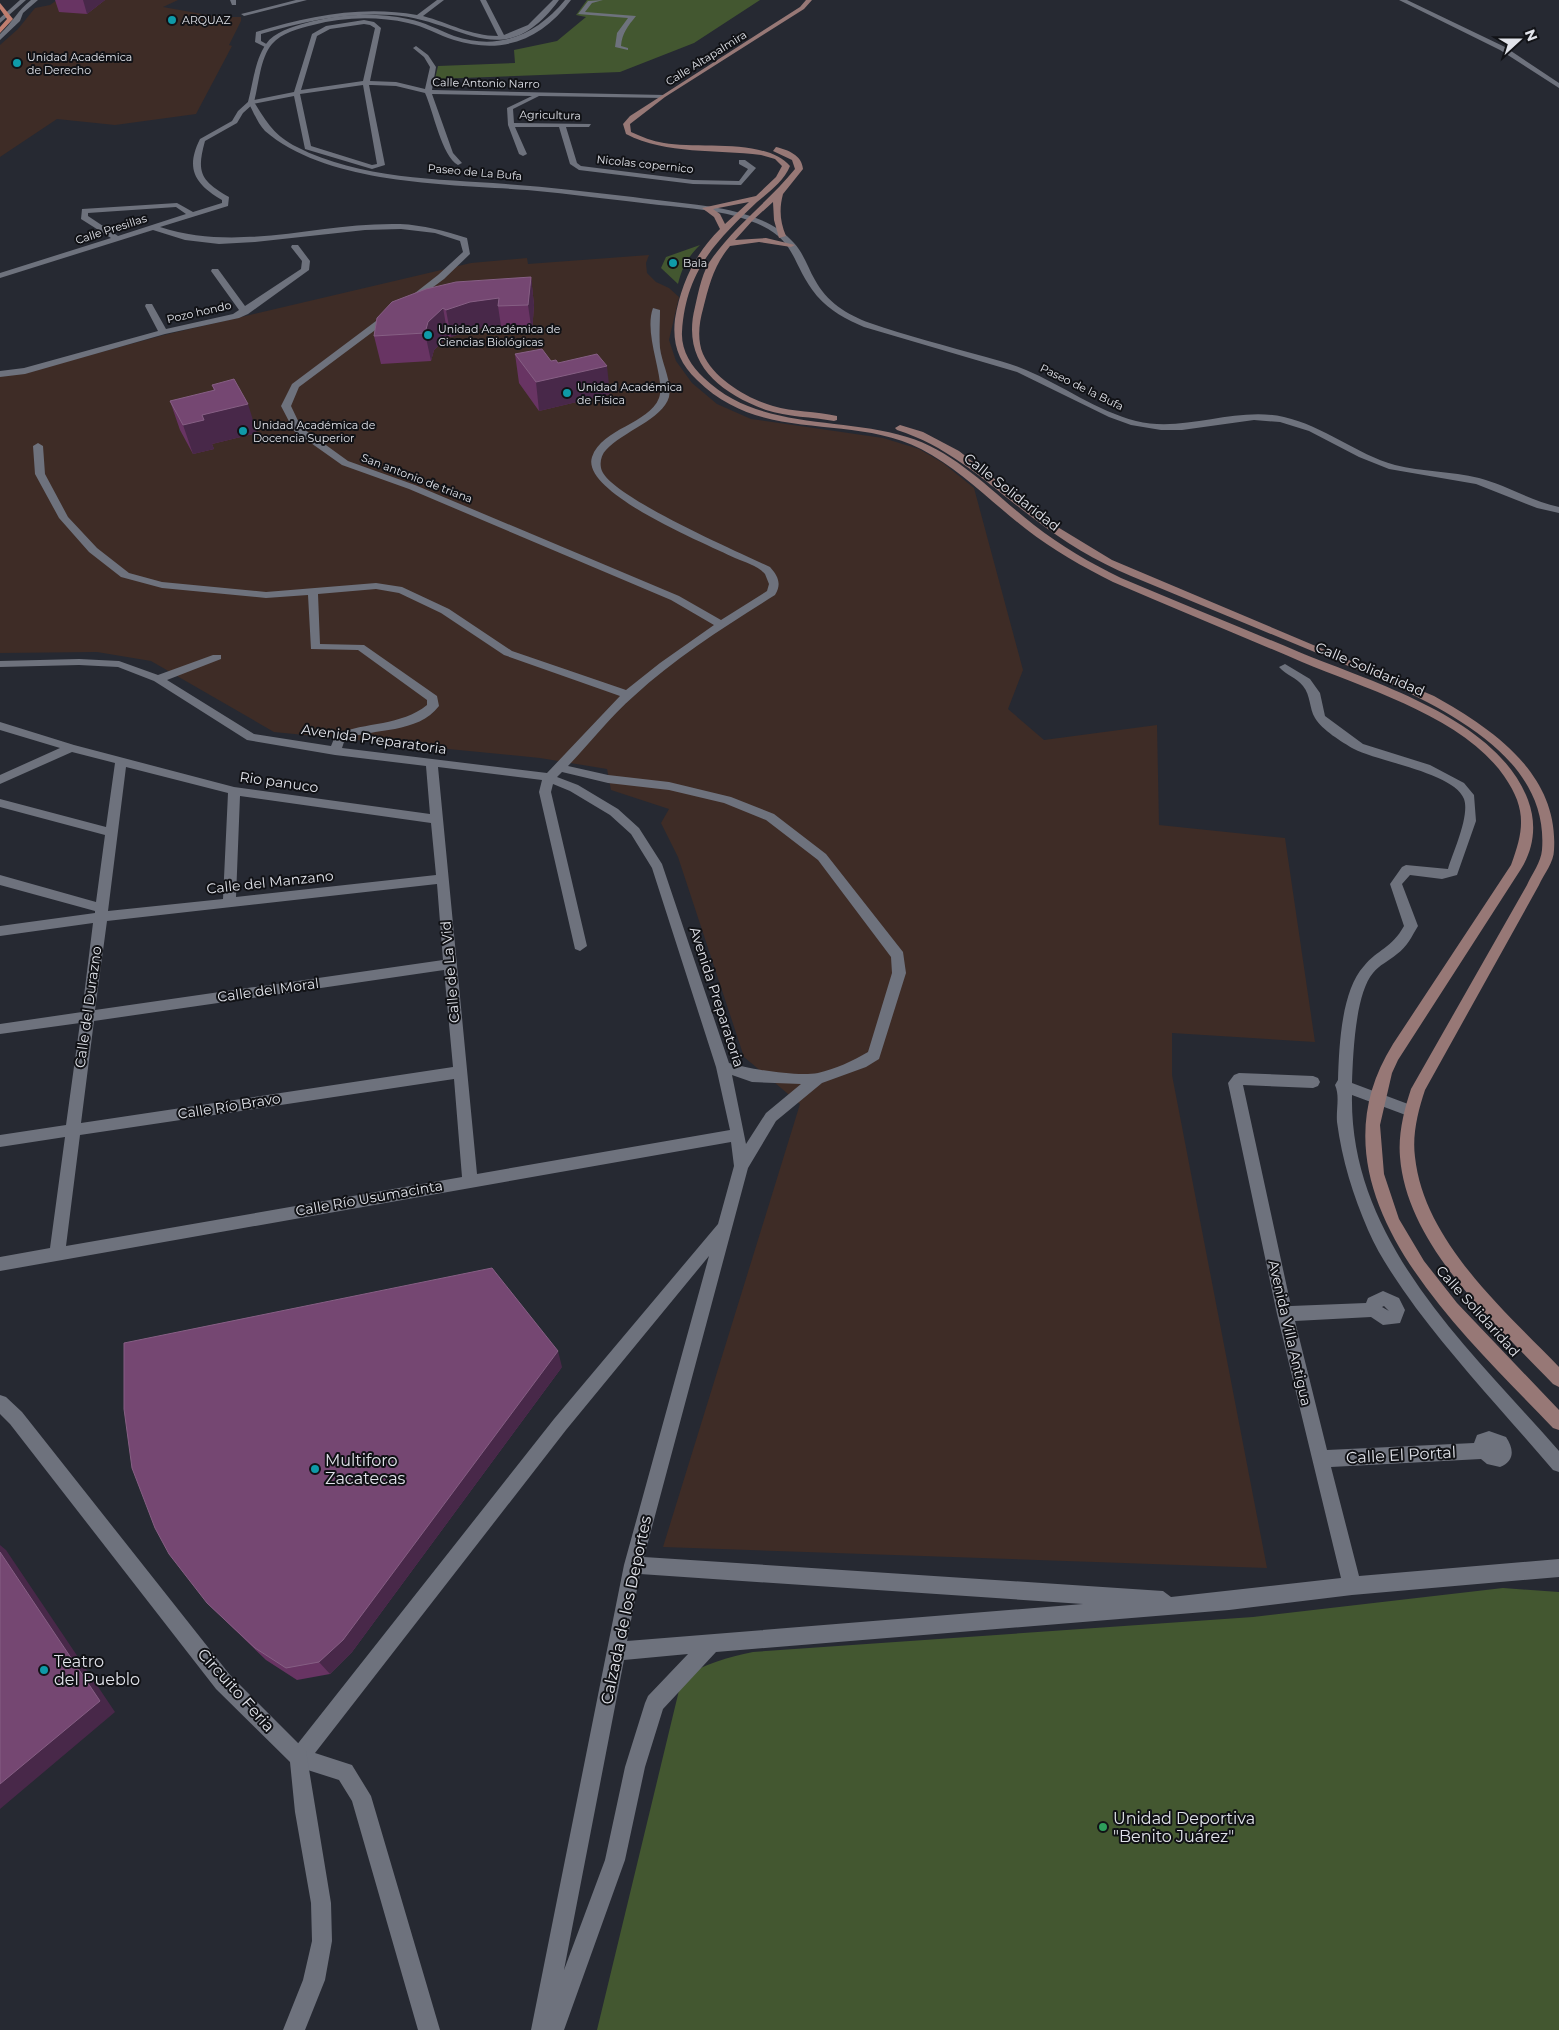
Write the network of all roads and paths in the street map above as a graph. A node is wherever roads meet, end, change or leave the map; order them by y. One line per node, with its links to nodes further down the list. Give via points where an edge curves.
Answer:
1 (30, 0): 13 (street); 15 (street, via 18,20)
2 (304, 0): 11 (street)
3 (441, 0): 12 (street)
4 (484, 0): 16 (street)
5 (556, 0): 16 (street, via 548,12 528,29)
6 (568, 0): 17 (street, via 534,34 508,42 459,40 410,21 370,17 310,24 276,38)
7 (600, 0): 19 (street, via 590,2 581,14 633,16 622,27 618,37 618,47)
8 (809, 0): 25 (main road, Calle Altapalmira, via 802,8)
9 (1402, 0): 21 (street, via 1528,61)
10 (0, 6): 14 (main road, via 10,18)
11 (244, 14)
12 (418, 16): 16 (street, via 482,39); 17 (street, via 342,10 258,33 258,42)
13 (0, 21)
14 (0, 31)
15 (0, 38)
16 (502, 38)
17 (267, 46): 26 (street)
18 (416, 48): 22 (street, via 432,67)
19 (626, 49)
20 (366, 84): 22 (street, Calle Antonio Narro, via 399,84); 23 (street, Calle Antonio Narro); 23 (street, via 378,28 364,22 341,24 319,30 314,35); 23 (street, via 381,165 372,167 308,146)
21 (1559, 86)
22 (428, 92): 24 (street, Calle Antonio Narro); 33 (street, via 450,154)
23 (297, 94): 26 (street, Calle Antonio Narro)
24 (542, 94): 25 (street, Calle Antonio Narro); 27 (street, via 512,106)
25 (663, 96): 30 (main road, Calle Altapalmira, via 628,121 625,128)
26 (251, 102): 36 (street, Paseo de La Bufa, via 258,121 270,133 305,154 346,168 399,177); 38 (street, Calle Presillas, via 235,122 202,140 195,164 197,173 206,186 227,201)
27 (511, 124): 28 (street, Agricultura); 31 (street)
28 (562, 125): 29 (street, Agricultura); 32 (street, Nicolas copernico, via 574,164 579,168 693,182 741,182 752,168)
29 (590, 125)
30 (631, 136): 34 (main road, via 673,143 762,146 780,150 793,157 800,167); 35 (main road, via 665,146 763,152 778,156 785,163 785,170)
31 (523, 154)
32 (742, 162)
33 (458, 163)
34 (779, 194): 39 (main road); 42 (main road, via 776,203)
35 (758, 198): 36 (main road); 39 (main road)
36 (706, 208): 37 (street, Paseo de La Bufa); 41 (main road, via 717,216)
37 (722, 211): 39 (street, Paseo de la Bufa)
38 (192, 214): 40 (street, Calle Presillas); 43 (street, via 177,205 85,211 84,217)
39 (746, 217): 41 (main road, Calle Solidaridad); 42 (street, Paseo de la Bufa); 45 (main road, Calle Solidaridad)
40 (152, 227): 43 (street, Calle Presillas); 57 (street, San antonio de triana, via 193,240 398,228 434,230 464,240 467,252 441,277 295,386 286,406 297,429 345,463 412,486 675,598)
41 (724, 230): 89 (main road, Calle Solidaridad, via 696,264 678,332 684,360 717,394 754,412 780,420 881,433 928,449 1080,561 1427,710 1466,732 1500,763 1515,785 1526,813 1528,830 1524,847 1517,866 1386,1072)
42 (782, 236): 44 (street, Paseo de la Bufa)
43 (117, 238): 48 (street, Calle Presillas)
44 (791, 245): 45 (main road, via 765,239); 55 (street, Paseo de la Bufa, via 816,289 844,315 867,326 1020,370 1124,419 1161,427 1182,427 1254,417 1281,419 1312,429 1392,467 1478,481 1540,506)
45 (726, 246): 90 (main road, Calle Solidaridad, via 715,258 707,276 694,340 705,364 728,387 770,408 903,429 944,445 1055,530 1092,553 1135,574 1434,698 1487,730 1526,768 1545,804 1550,837 1548,853 1418,1088)
46 (295, 247): 51 (street, Pozo hondo, via 306,261 305,270)
47 (215, 271): 51 (street)
48 (0, 276)
49 (149, 306): 52 (street)
50 (656, 310): 57 (street, via 656,348 664,397 656,412 629,427 601,449 596,459 597,471 607,484 640,507 766,569 774,581 771,593)
51 (245, 312): 52 (street, Pozo hondo)
52 (163, 332): 53 (street, Pozo hondo, via 25,371)
53 (0, 374)
54 (38, 446): 56 (street, via 40,474 64,518 93,550 125,576 162,585 246,594)
55 (1559, 510)
56 (312, 591): 62 (street, via 376,586 402,590 445,611 508,653); 65 (street, via 315,647 360,647 433,699 433,706 422,717 410,722 353,731 340,737)
57 (720, 624): 62 (street)
58 (217, 657): 61 (street)
59 (0, 664): 61 (street, Avenida Preparatoria, via 119,664)
60 (1285, 667): 88 (street, via 1314,693 1320,717 1359,747 1426,768 1460,786 1470,798 1470,821 1453,872 1445,875 1406,870 1396,884 1411,926 1398,946 1364,975 1351,1018)
61 (158, 679): 65 (street, Avenida Preparatoria, via 251,737)
62 (628, 695): 68 (street)
63 (0, 726): 64 (street, Rio panuco)
64 (71, 748): 66 (street, Rio panuco); 69 (street)
65 (335, 751): 67 (street, Avenida Preparatoria)
66 (121, 761): 71 (street, Rio panuco); 74 (street, Calle del Durazno)
67 (432, 764): 70 (street, Avenida Preparatoria, via 542,776); 73 (street, Calle de La Vid)
68 (560, 768): 70 (street); 86 (street, via 608,779 669,786 727,800 770,817 822,857 898,956 898,973 874,1055)
69 (0, 780)
70 (548, 780): 80 (street, via 545,792); 84 (street, Avenida Preparatoria, via 574,788 614,812 635,831 658,867)
71 (234, 791): 73 (street, Rio panuco); 77 (street)
72 (0, 803): 74 (street)
73 (436, 819): 75 (street, Calle de La Vid)
74 (110, 832): 78 (street, Calle del Durazno)
75 (442, 878): 77 (street, Calle del Manzano); 81 (street, Calle de La Vid)
76 (0, 880): 78 (street)
77 (229, 902): 78 (street, Calle del Manzano)
78 (102, 912): 79 (street, Calle del Manzano); 82 (street, Calle del Durazno)
79 (0, 931)
80 (580, 946)
81 (449, 964): 82 (street, Calle del Moral); 85 (street, Calle de La Vid)
82 (86, 1017): 83 (street, Calle del Moral); 91 (street, Calle del Durazno)
83 (0, 1029)
84 (723, 1067): 86 (street, via 752,1076); 92 (street, Avenida Preparatoria)
85 (459, 1072): 91 (street, Calle Río Bravo); 95 (street, Calle de La Vid)
86 (817, 1079): 94 (street, via 771,1117)
87 (1313, 1082): 100 (street, Avenida Villa Antigua, via 1239,1079 1235,1083)
88 (1342, 1085): 89 (street); 106 (street, via 1343,1121 1358,1192 1398,1272 1429,1315)
89 (1377, 1098): 90 (street); 103 (main road, Calle Solidaridad, via 1372,1127 1374,1162 1390,1219 1401,1239 1443,1299)
90 (1411, 1110): 101 (main road, Calle Solidaridad, via 1407,1157 1417,1196 1435,1237 1468,1281)
91 (72, 1130): 93 (street, Calle Río Bravo); 97 (street, Calle del Durazno)
92 (738, 1135): 94 (street, Avenida Preparatoria); 95 (street, Calle Río Usumacinta)
93 (0, 1141)
94 (741, 1166): 96 (street, Calzada de los Deportes)
95 (470, 1180): 97 (street, Calle Río Usumacinta)
96 (724, 1227): 107 (street, Calzada de los Deportes); 113 (street, via 619,1350)
97 (57, 1254): 98 (street, Calle Río Usumacinta)
98 (0, 1264)
99 (1374, 1310): 100 (street)
100 (1285, 1314): 105 (street, Avenida Villa Antigua)
101 (1559, 1379)
102 (0, 1403): 113 (street, Circuito Feria, via 16,1418 223,1682)
103 (1559, 1422)
104 (1483, 1450): 105 (street, Calle El Portal)
105 (1319, 1459): 109 (street, Avenida Villa Antigua)
106 (1559, 1464)
107 (633, 1565): 110 (street); 112 (street, Calzada de los Deportes)
108 (1559, 1568): 109 (street)
109 (1352, 1586): 110 (street)
110 (1208, 1603): 111 (street)
111 (711, 1644): 112 (street); 117 (street, via 655,1703 614,1860)
112 (616, 1651): 116 (street, Calzada de los Deportes)
113 (299, 1758): 114 (street, via 321,1903 322,1941 314,1980); 115 (street, via 345,1772 361,1796)
114 (294, 2030)
115 (429, 2030)
116 (542, 2030)
117 (553, 2030)

